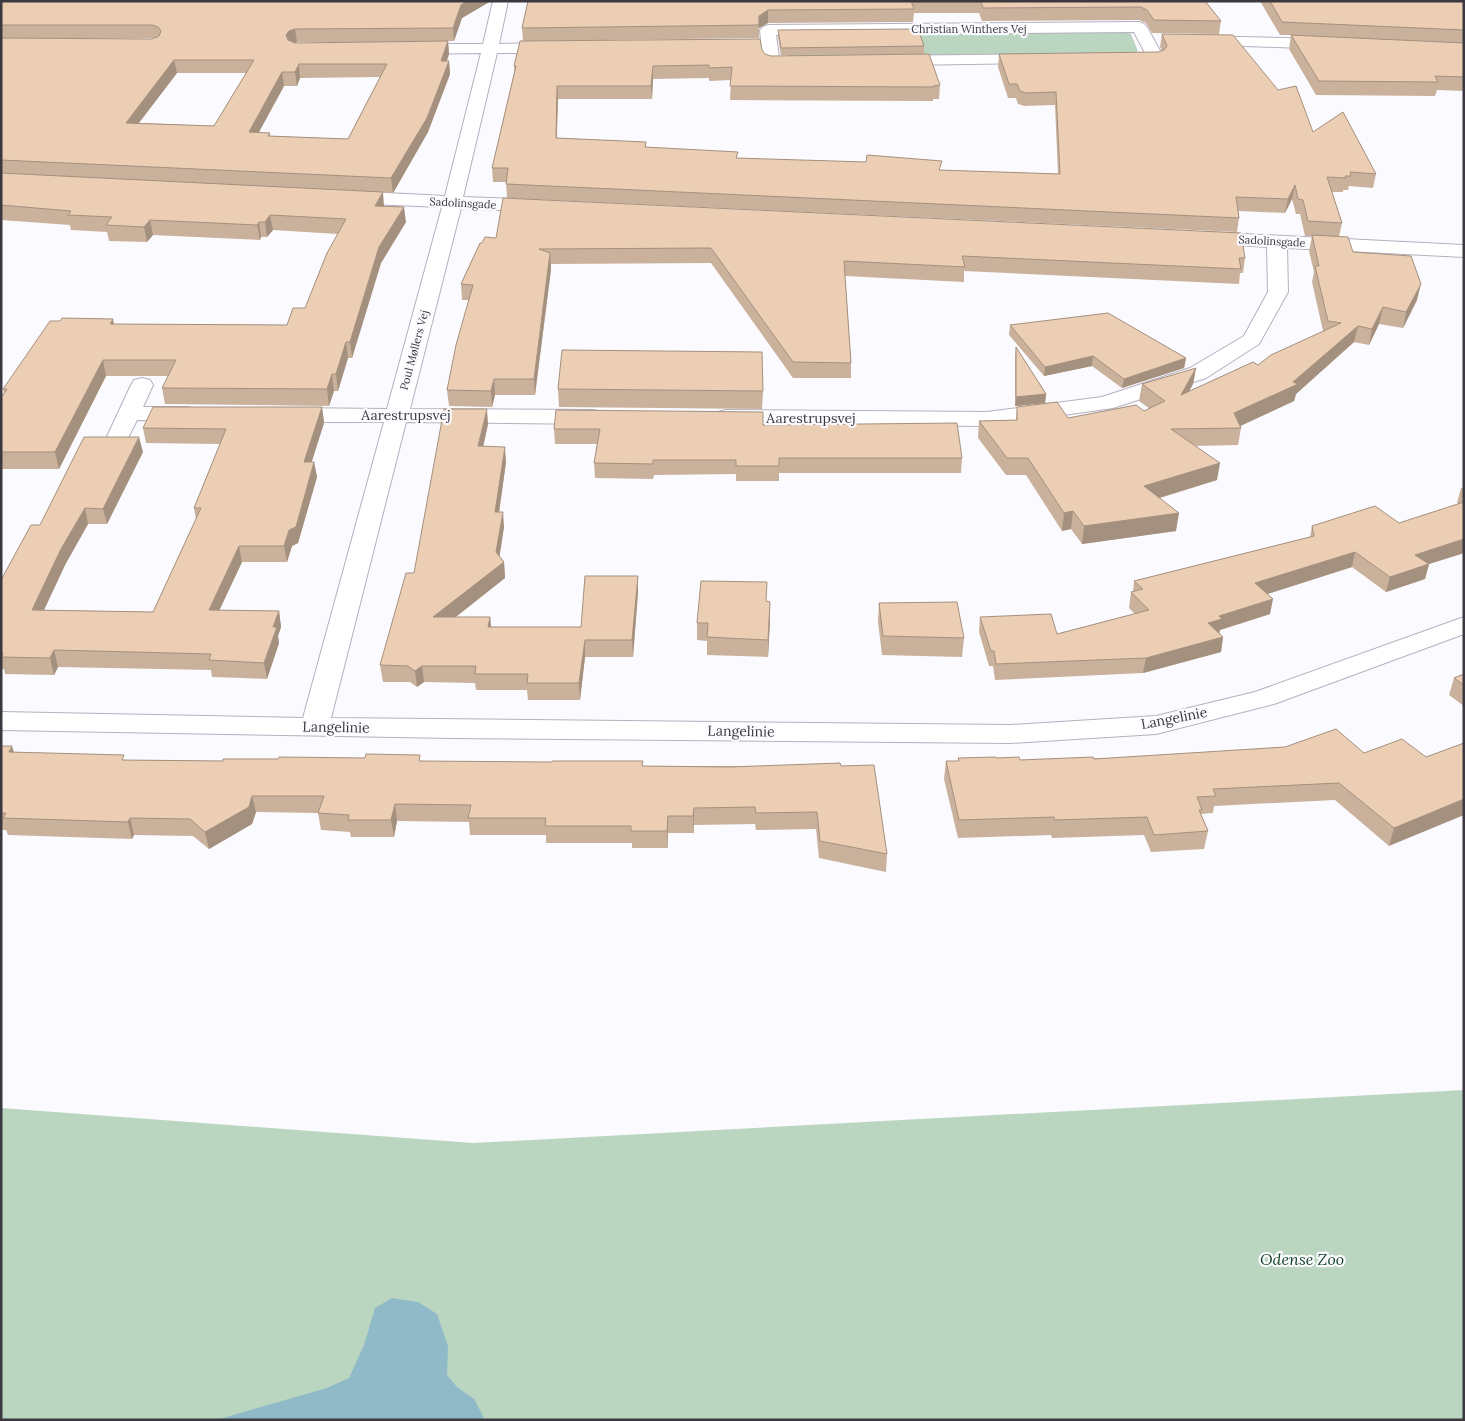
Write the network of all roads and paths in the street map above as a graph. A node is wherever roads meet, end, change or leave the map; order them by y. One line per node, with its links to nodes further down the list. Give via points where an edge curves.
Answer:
1 (501, 1): 6 (street, Poul Møllers Vej)
2 (1146, 40): 2 (street, Christian Winthers Vej, via 1156,58 771,62 761,45 768,30 1139,27); 3 (street)
3 (1165, 41)
4 (1185, 41): 5 (street)
5 (1344, 44)
6 (490, 48): 7 (street); 8 (street); 10 (street, Poul Møllers Vej)
7 (569, 48)
8 (392, 49)
9 (327, 196): 10 (street, Sadolinsgade)
10 (453, 202): 11 (street, Sadolinsgade); 19 (street, Poul Møllers Vej)
11 (556, 207)
12 (1186, 237): 13 (street, Sadolinsgade)
13 (1277, 242): 14 (street, Sadolinsgade); 21 (street, Aarestrupsvej, via 1278,292 1252,340 1198,373 1105,403 987,419)
14 (1464, 251)
15 (142, 385): 16 (street)
16 (130, 413): 17 (street); 22 (street)
17 (209, 414)
18 (268, 414): 19 (street, Aarestrupsvej)
19 (396, 415): 20 (street, Aarestrupsvej); 25 (street, Poul Møllers Vej)
20 (611, 417)
21 (710, 417)
22 (115, 443)
23 (1464, 625): 25 (street, Langelinie, via 1264,698 1156,725 1010,734)
24 (1, 721): 25 (street, Langelinie)
25 (315, 726)

